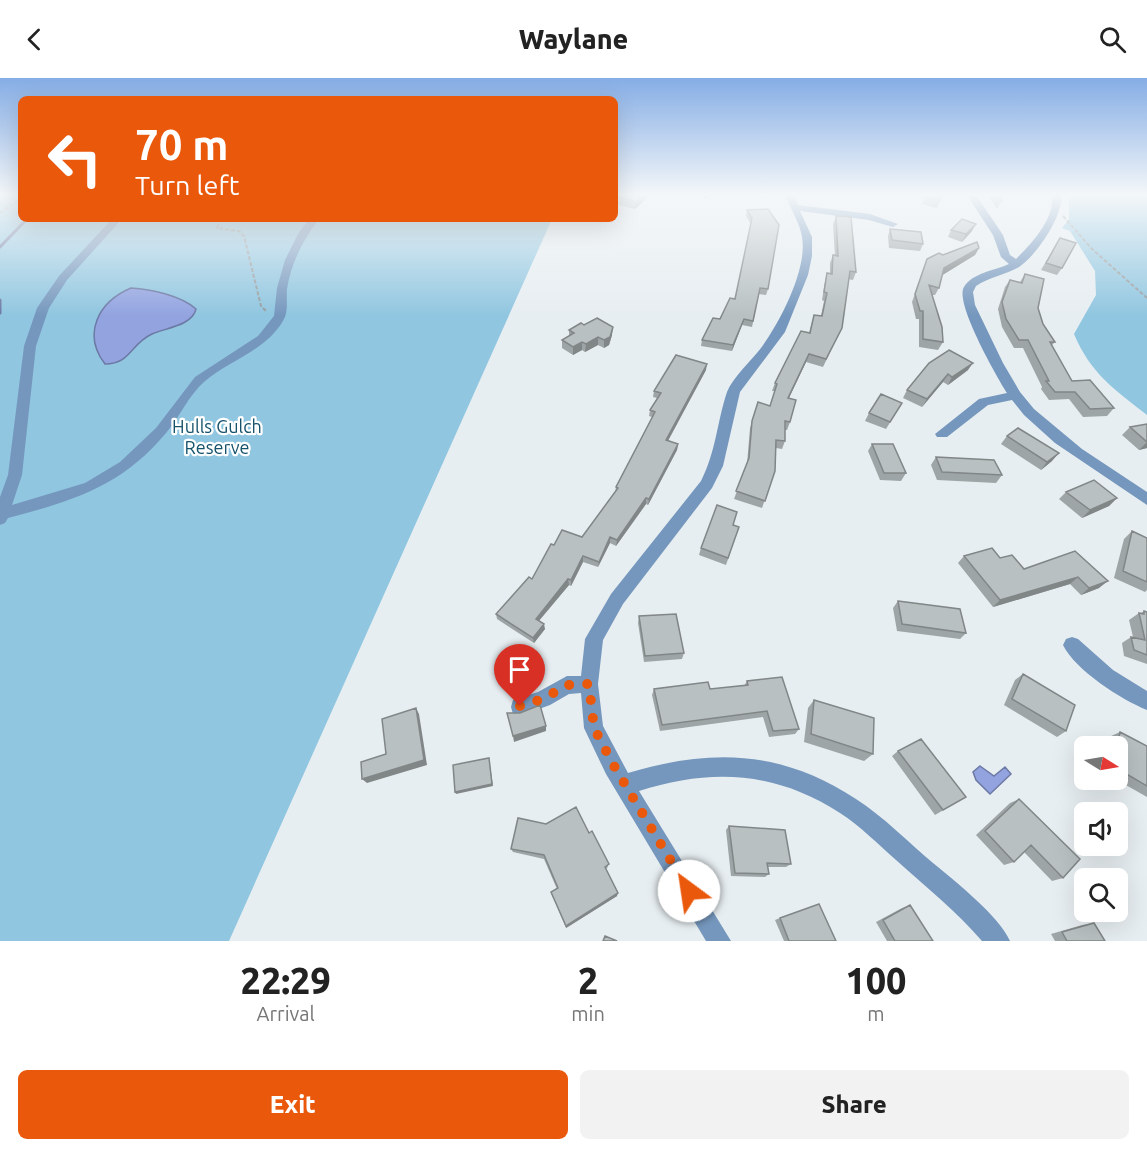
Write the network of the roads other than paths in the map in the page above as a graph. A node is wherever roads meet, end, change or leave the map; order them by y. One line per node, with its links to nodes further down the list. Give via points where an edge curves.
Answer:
1 (102, 235): 10 (street, via 63,278 43,308 30,346 15,475)
2 (303, 235): 10 (street, via 288,264 280,317 250,347 200,380 146,448 100,483)
3 (806, 235): 12 (street, via 803,275 779,332 734,391 724,438 707,484 617,599 594,639)
4 (998, 235): 6 (street, via 1004,252)
5 (1039, 235): 6 (street)
6 (1016, 264): 7 (street, via 974,282 967,294 969,305)
7 (1016, 395): 8 (street, via 984,402); 9 (street, via 1032,416 1065,443)
8 (942, 434)
9 (1147, 499)
10 (2, 516)
11 (1072, 645): 13 (street, via 1119,687)
12 (589, 684): 14 (street, via 567,685); 15 (street, via 594,728)
13 (1147, 701)
14 (520, 706)
15 (624, 785): 16 (street); 17 (street, via 700,765 744,766 796,778 847,806 870,824)
16 (719, 941)
17 (998, 941)

